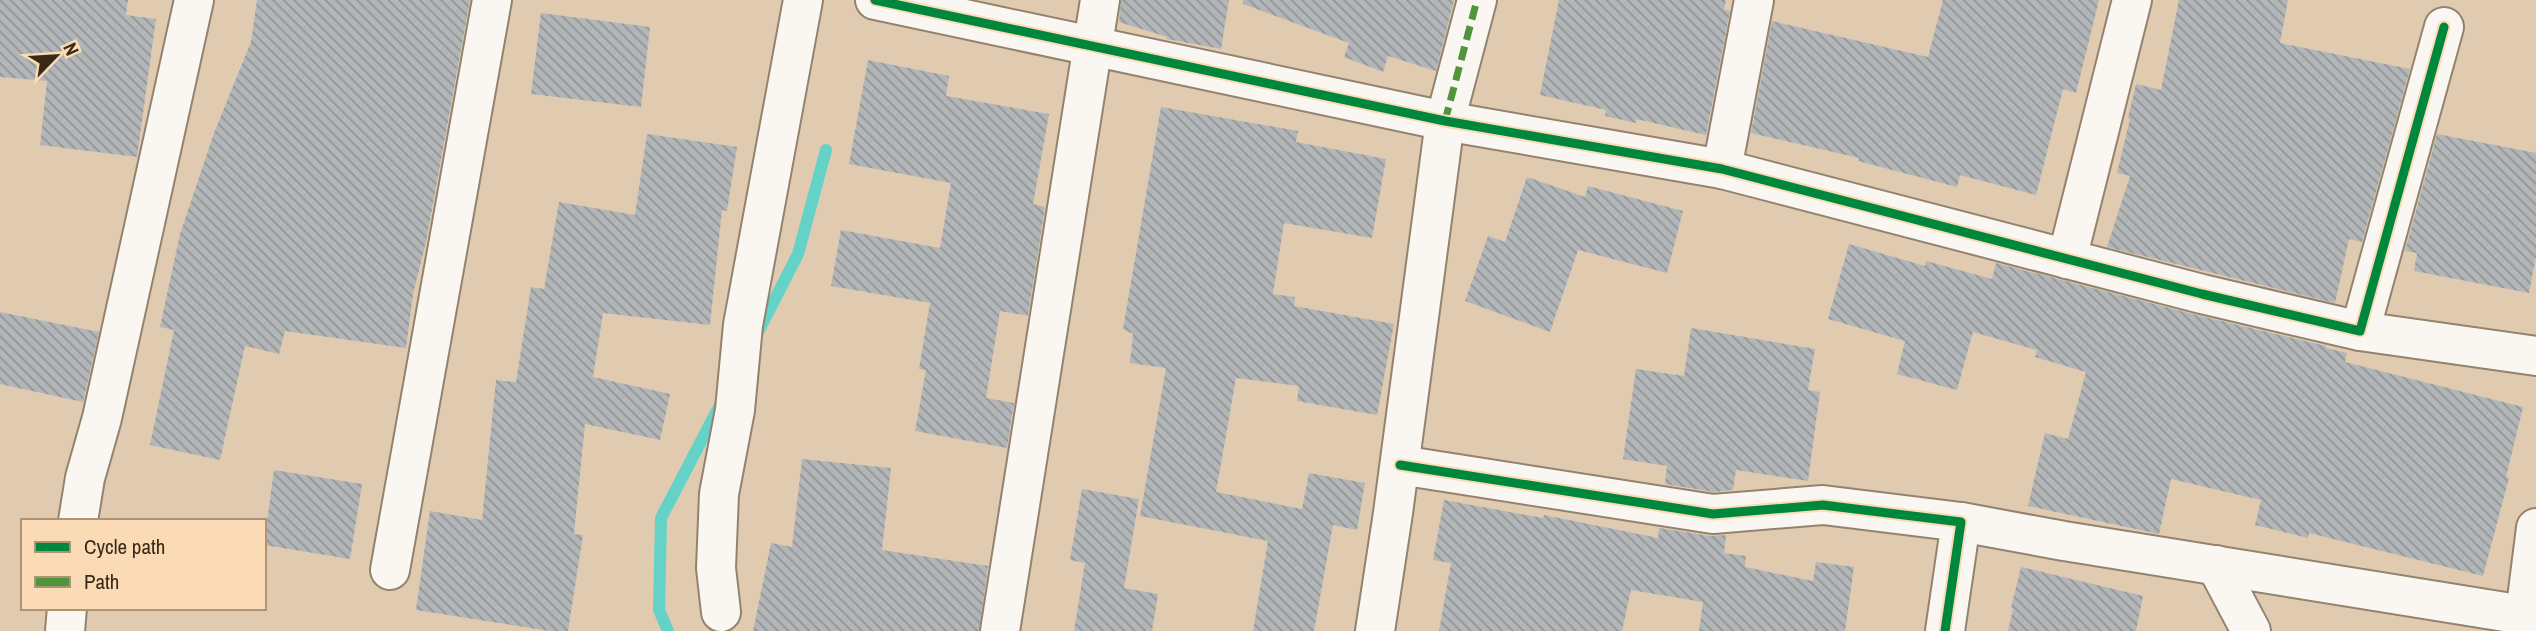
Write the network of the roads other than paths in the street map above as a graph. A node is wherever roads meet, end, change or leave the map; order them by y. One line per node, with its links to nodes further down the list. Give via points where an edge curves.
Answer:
1 (194, 0): 17 (street)
2 (492, 0): 21 (street)
3 (803, 0): 23 (street, via 743,325 735,410 719,494 716,568)
4 (875, 0): 10 (street)
5 (1100, 0): 10 (street)
6 (1476, 0): 11 (street)
7 (1754, 0): 12 (street)
8 (2133, 0): 13 (street)
9 (2444, 27): 14 (street)
10 (1091, 45): 11 (street); 26 (street)
11 (1445, 121): 12 (street); 16 (street)
12 (1722, 169): 13 (street)
13 (2067, 259): 14 (street)
14 (2360, 331): 15 (street)
15 (2536, 356)
16 (1400, 465): 18 (street, via 1713,514 1823,505); 27 (street)
17 (78, 519)
18 (1961, 522): 20 (street); 28 (street)
19 (2536, 528): 24 (street)
20 (2216, 565): 24 (street); 29 (street)
21 (390, 570)
22 (67, 610): 25 (street)
23 (721, 612)
24 (2528, 621)
25 (65, 631)
26 (1000, 631)
27 (1375, 631)
28 (1945, 631)
29 (2251, 631)

